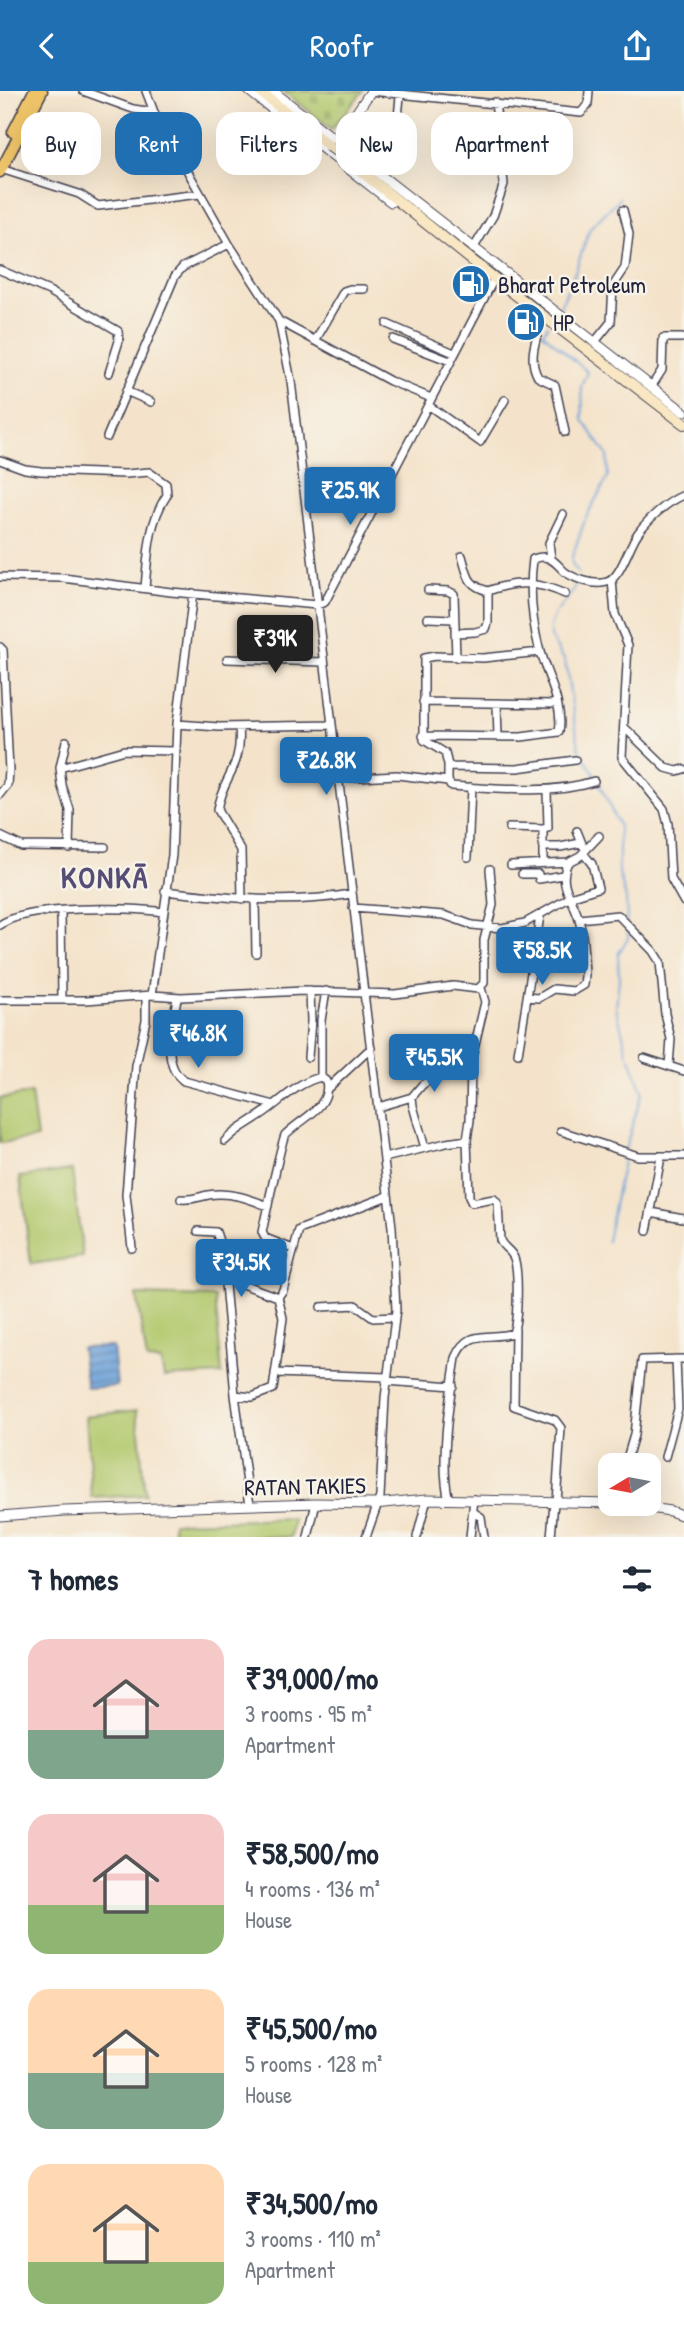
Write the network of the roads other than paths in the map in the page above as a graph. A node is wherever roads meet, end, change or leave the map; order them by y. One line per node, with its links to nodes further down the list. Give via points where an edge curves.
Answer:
1 (34, 91): 16 (main road)
2 (42, 91): 17 (main road)
3 (83, 91): 13 (street)
4 (146, 91): 13 (street)
5 (249, 91): 15 (street)
6 (259, 91): 15 (main road)
7 (265, 91): 15 (main road)
8 (273, 91): 15 (street)
9 (371, 91): 11 (street); 15 (street)
10 (589, 91): 12 (street, via 588,104 581,113)
11 (400, 96): 12 (street); 14 (street)
12 (495, 102): 22 (street, via 505,184)
13 (154, 112)
14 (399, 112)
15 (334, 147): 22 (street); 24 (street); 26 (main road)
16 (0, 156)
17 (1, 171): 19 (street, via 79,194 98,206)
18 (189, 175): 19 (street)
19 (200, 194): 21 (street)
20 (623, 210): 32 (street, via 629,234 625,268 613,286 611,322)
21 (229, 244): 27 (street); 37 (street, via 183,267 175,276)
22 (473, 249): 26 (street)
23 (0, 270): 35 (street, via 50,291 118,331)
24 (493, 281): 26 (street); 33 (street)
25 (364, 289): 31 (street, via 344,291)
26 (551, 319): 32 (street); 41 (main road); 42 (main road); 43 (street); 44 (street, via 533,351 533,366 538,377 555,385)
27 (279, 321): 31 (street); 59 (street, via 291,381)
28 (387, 324): 33 (street)
29 (681, 338): 36 (street, via 663,338 662,370)
30 (393, 339): 34 (street)
31 (315, 341): 39 (street)
32 (594, 343): 36 (street)
33 (454, 353): 34 (street)
34 (450, 361): 39 (street)
35 (109, 373)
36 (651, 387): 41 (street)
37 (127, 391): 40 (street); 45 (street)
38 (505, 400): 39 (street, via 480,442)
39 (430, 401): 59 (street, via 330,596)
40 (151, 403)
41 (684, 414)
42 (684, 424)
43 (684, 429)
44 (565, 432)
45 (107, 436)
46 (0, 460): 54 (street, via 41,471 149,472 166,484 167,495 150,533)
47 (684, 495): 52 (street, via 636,535)
48 (563, 514): 50 (street, via 549,543)
49 (462, 556): 56 (street, via 474,587)
50 (551, 558): 52 (street, via 575,577 600,583); 53 (street, via 533,559)
51 (0, 577): 54 (street, via 63,578)
52 (612, 580): 74 (street, via 615,614 628,645)
53 (531, 583): 56 (street); 58 (street); 64 (street)
54 (145, 588): 57 (street)
55 (428, 590): 61 (street, via 454,594)
56 (488, 591): 62 (street, via 486,629)
57 (192, 593): 59 (street); 71 (street)
58 (565, 594)
59 (317, 605): 67 (street)
60 (428, 618): 61 (street)
61 (454, 619): 62 (street)
62 (455, 633): 65 (street)
63 (0, 647): 88 (street, via 6,679 9,770 8,785)
64 (540, 652): 65 (street); 70 (street)
65 (456, 658): 68 (street, via 424,659)
66 (227, 659): 67 (street)
67 (324, 662): 72 (street)
68 (423, 702): 69 (street); 75 (street)
69 (497, 703): 70 (street); 76 (street)
70 (556, 704): 76 (street, via 560,729 556,734)
71 (177, 725): 73 (street); 78 (street)
72 (332, 725): 73 (street); 83 (street)
73 (239, 727): 108 (street, via 237,763 217,810 241,850)
74 (624, 727): 82 (street, via 666,768); 110 (street, via 621,752 625,762 664,809 671,879)
75 (423, 736): 76 (street); 80 (street, via 426,743 445,753)
76 (498, 737)
77 (66, 741): 81 (street)
78 (175, 751): 81 (street, via 124,750); 105 (street, via 174,823)
79 (575, 760): 80 (street, via 517,768)
80 (448, 765): 84 (street)
81 (61, 768): 95 (street, via 71,810)
82 (684, 769)
83 (338, 778): 84 (street, via 397,775); 106 (street)
84 (448, 781): 86 (street, via 451,786)
85 (594, 781): 87 (street)
86 (471, 787): 87 (street); 98 (street)
87 (547, 790): 90 (street, via 548,828)
88 (0, 795)
89 (509, 828): 90 (street)
90 (543, 829): 96 (street)
91 (577, 831): 97 (street)
92 (0, 836): 95 (street, via 21,846)
93 (599, 836): 97 (street)
94 (105, 847): 95 (street)
95 (69, 848)
96 (543, 848): 97 (street); 100 (street)
97 (583, 849): 99 (street); 107 (street, via 598,888)
98 (468, 857)
99 (568, 862): 100 (street); 104 (street)
100 (542, 863): 101 (street)
101 (511, 865)
102 (490, 869): 117 (street, via 493,899)
103 (523, 874): 104 (street, via 538,874 539,879)
104 (564, 875): 107 (street)
105 (166, 891): 108 (street); 113 (street)
106 (351, 894): 109 (street); 111 (street)
107 (570, 898): 114 (street); 115 (street)
108 (242, 899): 109 (street)
109 (255, 899): 118 (street)
110 (684, 902)
111 (353, 908): 117 (street, via 444,915); 122 (street)
112 (61, 911): 113 (street, via 119,908); 116 (street, via 10,919); 127 (street)
113 (163, 912): 123 (street)
114 (540, 916): 117 (street, via 512,926); 125 (street)
115 (579, 919): 125 (street, via 584,985 574,991 554,989 539,998); 133 (street, via 618,915 658,956 671,1039)
116 (0, 925)
117 (487, 928): 119 (street)
118 (257, 953)
119 (481, 988): 122 (street); 129 (street, via 485,1002)
120 (310, 991): 121 (street); 124 (street); 131 (street)
121 (326, 991): 122 (street); 135 (street)
122 (364, 994): 128 (street)
123 (149, 996): 124 (street); 127 (street); 154 (street, via 136,1066 126,1195)
124 (177, 997): 138 (street, via 170,1061 176,1075)
125 (527, 997): 130 (street)
126 (0, 1000): 127 (street)
127 (62, 1000)
128 (371, 1048): 136 (street); 139 (street)
129 (472, 1052): 137 (street, via 422,1085); 141 (street)
130 (519, 1054)
131 (307, 1057)
132 (644, 1058): 133 (street)
133 (669, 1066): 134 (street)
134 (684, 1070)
135 (321, 1077): 136 (street); 138 (street, via 300,1085)
136 (327, 1089): 149 (street, via 321,1105 284,1136)
137 (412, 1097): 139 (street); 143 (street)
138 (274, 1105): 142 (street)
139 (378, 1107): 146 (street)
140 (561, 1131): 145 (street, via 638,1156)
141 (467, 1140): 143 (street); 160 (street, via 470,1201 496,1201 500,1240 516,1267)
142 (225, 1141)
143 (425, 1148): 146 (street)
144 (684, 1156): 145 (street)
145 (660, 1157): 150 (street)
146 (384, 1158): 147 (street)
147 (388, 1196): 155 (street, via 299,1230); 159 (street)
148 (181, 1199): 149 (street, via 234,1196)
149 (268, 1206): 155 (street, via 262,1236)
150 (651, 1212): 151 (street); 153 (street)
151 (683, 1218)
152 (198, 1231): 156 (street, via 218,1235 217,1265)
153 (647, 1231)
154 (132, 1248)
155 (293, 1249): 157 (street)
156 (227, 1281): 157 (street); 165 (street)
157 (278, 1297): 162 (street, via 283,1318)
158 (321, 1307): 159 (street, via 355,1305 373,1318)
159 (394, 1317): 163 (street)
160 (515, 1327): 164 (street, via 508,1334 479,1336 464,1344 456,1358); 171 (street, via 514,1406 555,1420 561,1428)
161 (680, 1359): 166 (street, via 642,1360); 167 (street, via 678,1409)
162 (275, 1373): 163 (street); 165 (street, via 269,1392)
163 (387, 1379): 164 (street); 174 (street)
164 (453, 1386): 170 (street, via 445,1479)
165 (235, 1395): 175 (street)
166 (629, 1453)
167 (665, 1457)
168 (427, 1499): 170 (street, RATAN TAKIES); 174 (street, RATAN TAKIES); 182 (street)
169 (474, 1499): 170 (street, RATAN TAKIES); 171 (street, RATAN TAKIES); 176 (street)
170 (449, 1500)
171 (555, 1502): 173 (street, RATAN TAKIES); 185 (street)
172 (316, 1503): 174 (street, RATAN TAKIES); 175 (street, RATAN TAKIES); 180 (street)
173 (598, 1503)
174 (377, 1504): 181 (street)
175 (250, 1506): 178 (street, RATAN TAKIES)
176 (473, 1512): 183 (street); 184 (street, via 481,1517)
177 (662, 1512): 179 (street, RATAN TAKIES)
178 (0, 1516)
179 (684, 1516)
180 (308, 1537)
181 (366, 1537)
182 (417, 1537)
183 (470, 1537)
184 (484, 1537)
185 (551, 1537)

